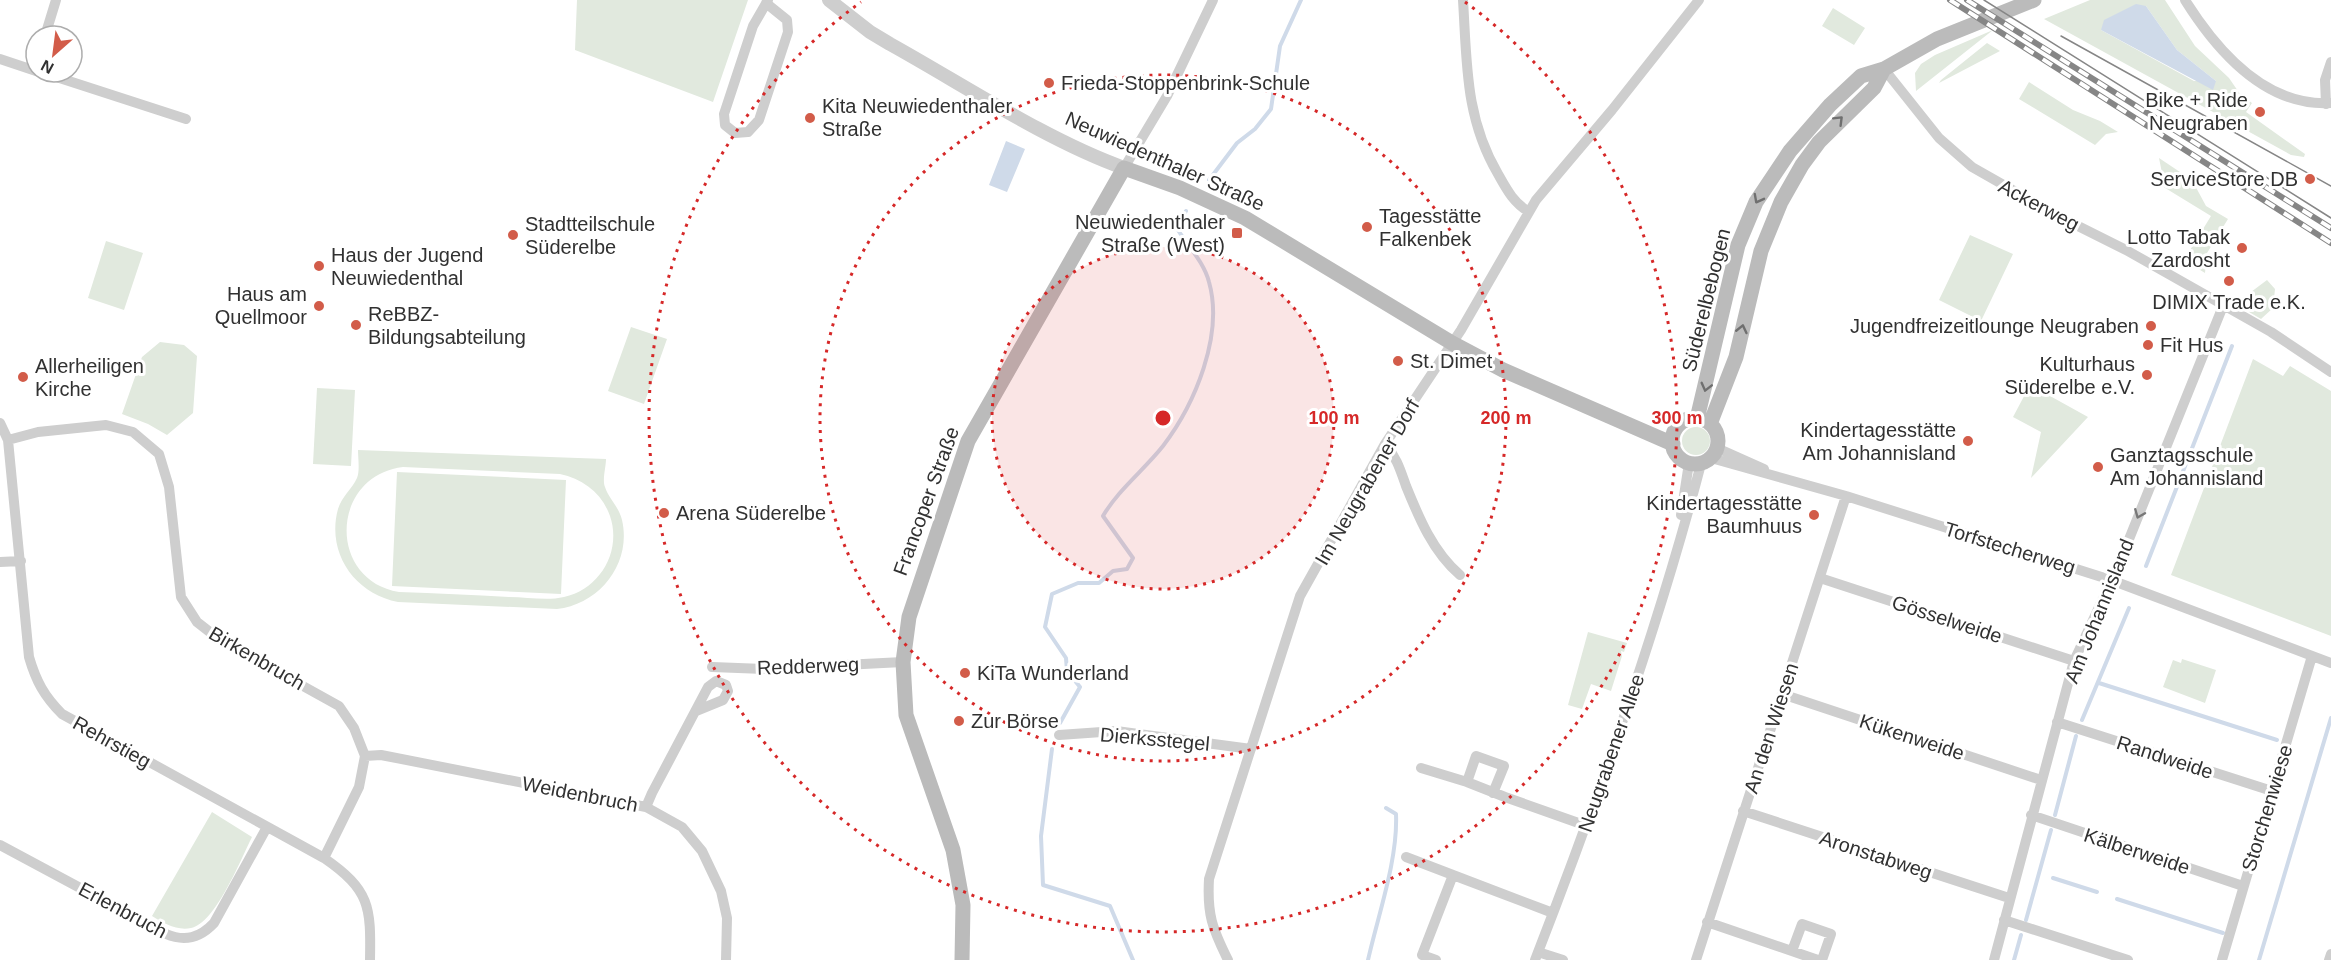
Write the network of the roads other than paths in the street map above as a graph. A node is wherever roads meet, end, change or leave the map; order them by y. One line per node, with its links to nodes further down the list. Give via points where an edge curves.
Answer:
1 (56, 0): 9 (street)
2 (829, 0): 17 (street, Neuwiedenthaler Straße, via 890,44 1098,159)
3 (1213, 0): 17 (street, Francoper Straße, via 1167,96)
4 (1463, 0): 18 (street, via 1469,96 1477,131 1514,203)
5 (1699, 0): 18 (street, Im Neugrabener Dorf)
6 (2034, 0): 13 (main road, Süderelbebogen, via 1936,39)
7 (2186, 0): 15 (street, via 2214,42 2247,73 2284,97)
8 (767, 1): 8 (street, via 753,26 724,114 725,125 735,133 748,132 759,120 788,32 787,20)
9 (49, 24)
10 (0, 59): 12 (street)
11 (2331, 62): 15 (street, via 2325,80)
12 (24, 66)
13 (1884, 69): 19 (street, Ackerweg, via 1933,132 1972,167); 22 (main road, Süderelbebogen, one-way to 13, via 1736,357 1761,251 1781,202 1819,142 1874,87); 22 (main road, Süderelbebogen, one-way to 22, via 1861,76 1830,105 1790,151 1756,202 1732,266)
14 (78, 84): 16 (street)
15 (2329, 103)
16 (186, 119)
17 (1124, 168): 20 (main road, Neuwiedenthaler Straße, via 1245,218); 36 (main road, Francoper Straße, via 968,441 918,584)
18 (1529, 212): 20 (street, Im Neugrabener Dorf)
19 (2223, 306): 21 (street, Ackerweg); 33 (street, Am Johannisland, one-way to 33)
20 (1452, 343): 24 (main road, Neuwiedenthaler Straße, via 1582,406); 26 (street, Im Neugrabener Dorf)
21 (2331, 372)
22 (1704, 422): 24 (main road, via 1683,422); 27 (main road, Süderelbebogen, via 1717,435)
23 (0, 423): 25 (street, Rehrstieg)
24 (1673, 439): 27 (main road, via 1678,456)
25 (8, 441): 29 (street, Rehrstieg); 44 (street, Birkenbruch, via 38,432 106,425 133,432 159,454 169,487 181,597 197,622 220,640 339,706 354,728)
26 (1384, 444): 31 (street, via 1397,458 1438,552); 43 (street, Im Neugrabener Dorf, via 1300,596)
27 (1704, 458): 28 (street, Torfstecherweg); 53 (street, Neugrabener Allee, via 1661,605)
28 (1846, 496): 32 (street, An den Wiesen); 33 (street, Torfstecherweg)
29 (21, 561): 30 (street); 54 (street, Rehrstieg, via 29,657 35,681 46,699 62,714)
30 (0, 562)
31 (1460, 574)
32 (1820, 578): 35 (street, Gösselweide); 39 (street, An den Wiesen)
33 (2111, 580): 34 (street, Torfstecherweg); 35 (street, Am Johannisland)
34 (2312, 656): 37 (street, Torfstecherweg); 48 (street, Storchenwiese)
35 (2074, 661): 41 (street, Am Johannisland)
36 (903, 662): 38 (street, Redderweg, via 764,669); 69 (main road, Francoper Straße, via 903,692 911,734 953,850 963,905)
37 (2331, 663)
38 (712, 667)
39 (1782, 694): 46 (street, Kükenweide); 51 (street, An den Wiesen)
40 (696, 711): 50 (street)
41 (2058, 722): 46 (street, Am Johannisland); 48 (street, Randweide)
42 (1059, 735): 43 (street, Dierksstegel, via 1136,733)
43 (1251, 749): 70 (street, Im Neugrabener Dorf, via 1209,879 1207,908)
44 (365, 756): 50 (street, Weidenbruch, via 381,755); 57 (street, via 359,788)
45 (1421, 768): 47 (street)
46 (2041, 780): 52 (street, Am Johannisland)
47 (1467, 782): 49 (street); 49 (street, via 1476,756 1504,766)
48 (2272, 792): 59 (street, Storchenwiese)
49 (1493, 793): 53 (street)
50 (646, 807): 68 (street, Weidenbruch, via 682,827 702,850 721,891 727,918)
51 (1743, 811): 60 (street, Aronstabweg); 63 (street, An den Wiesen)
52 (2031, 815): 59 (street, Kälberweide); 60 (street, Am Johannisland)
53 (1587, 826): 61 (street, Neugrabener Allee)
54 (267, 827): 55 (street, Erlenbruch, via 214,923 189,938 166,934); 57 (street, Rehrstieg)
55 (0, 844)
56 (1406, 857): 58 (street)
57 (324, 858): 67 (street, Rehrstieg, via 347,874 363,894 370,919)
58 (1453, 875): 61 (street); 71 (street, via 1422,955)
59 (2243, 886): 77 (street, Storchenwiese)
60 (2009, 898): 62 (street, Am Johannisland)
61 (1553, 913): 66 (street, Neugrabener Allee)
62 (2004, 920): 75 (street, Am Johannisland); 76 (street)
63 (1707, 922): 64 (street); 73 (street, An den Wiesen)
64 (1792, 951): 74 (street); 74 (street, via 1802,924 1830,934)
65 (2331, 954): 78 (street)
66 (1537, 956): 72 (street)
67 (370, 960)
68 (726, 960)
69 (962, 960)
70 (1228, 960)
71 (1436, 960)
72 (1563, 960)
73 (1696, 960)
74 (1820, 960)
75 (1994, 960)
76 (2128, 960)
77 (2222, 960)
78 (2329, 960)

